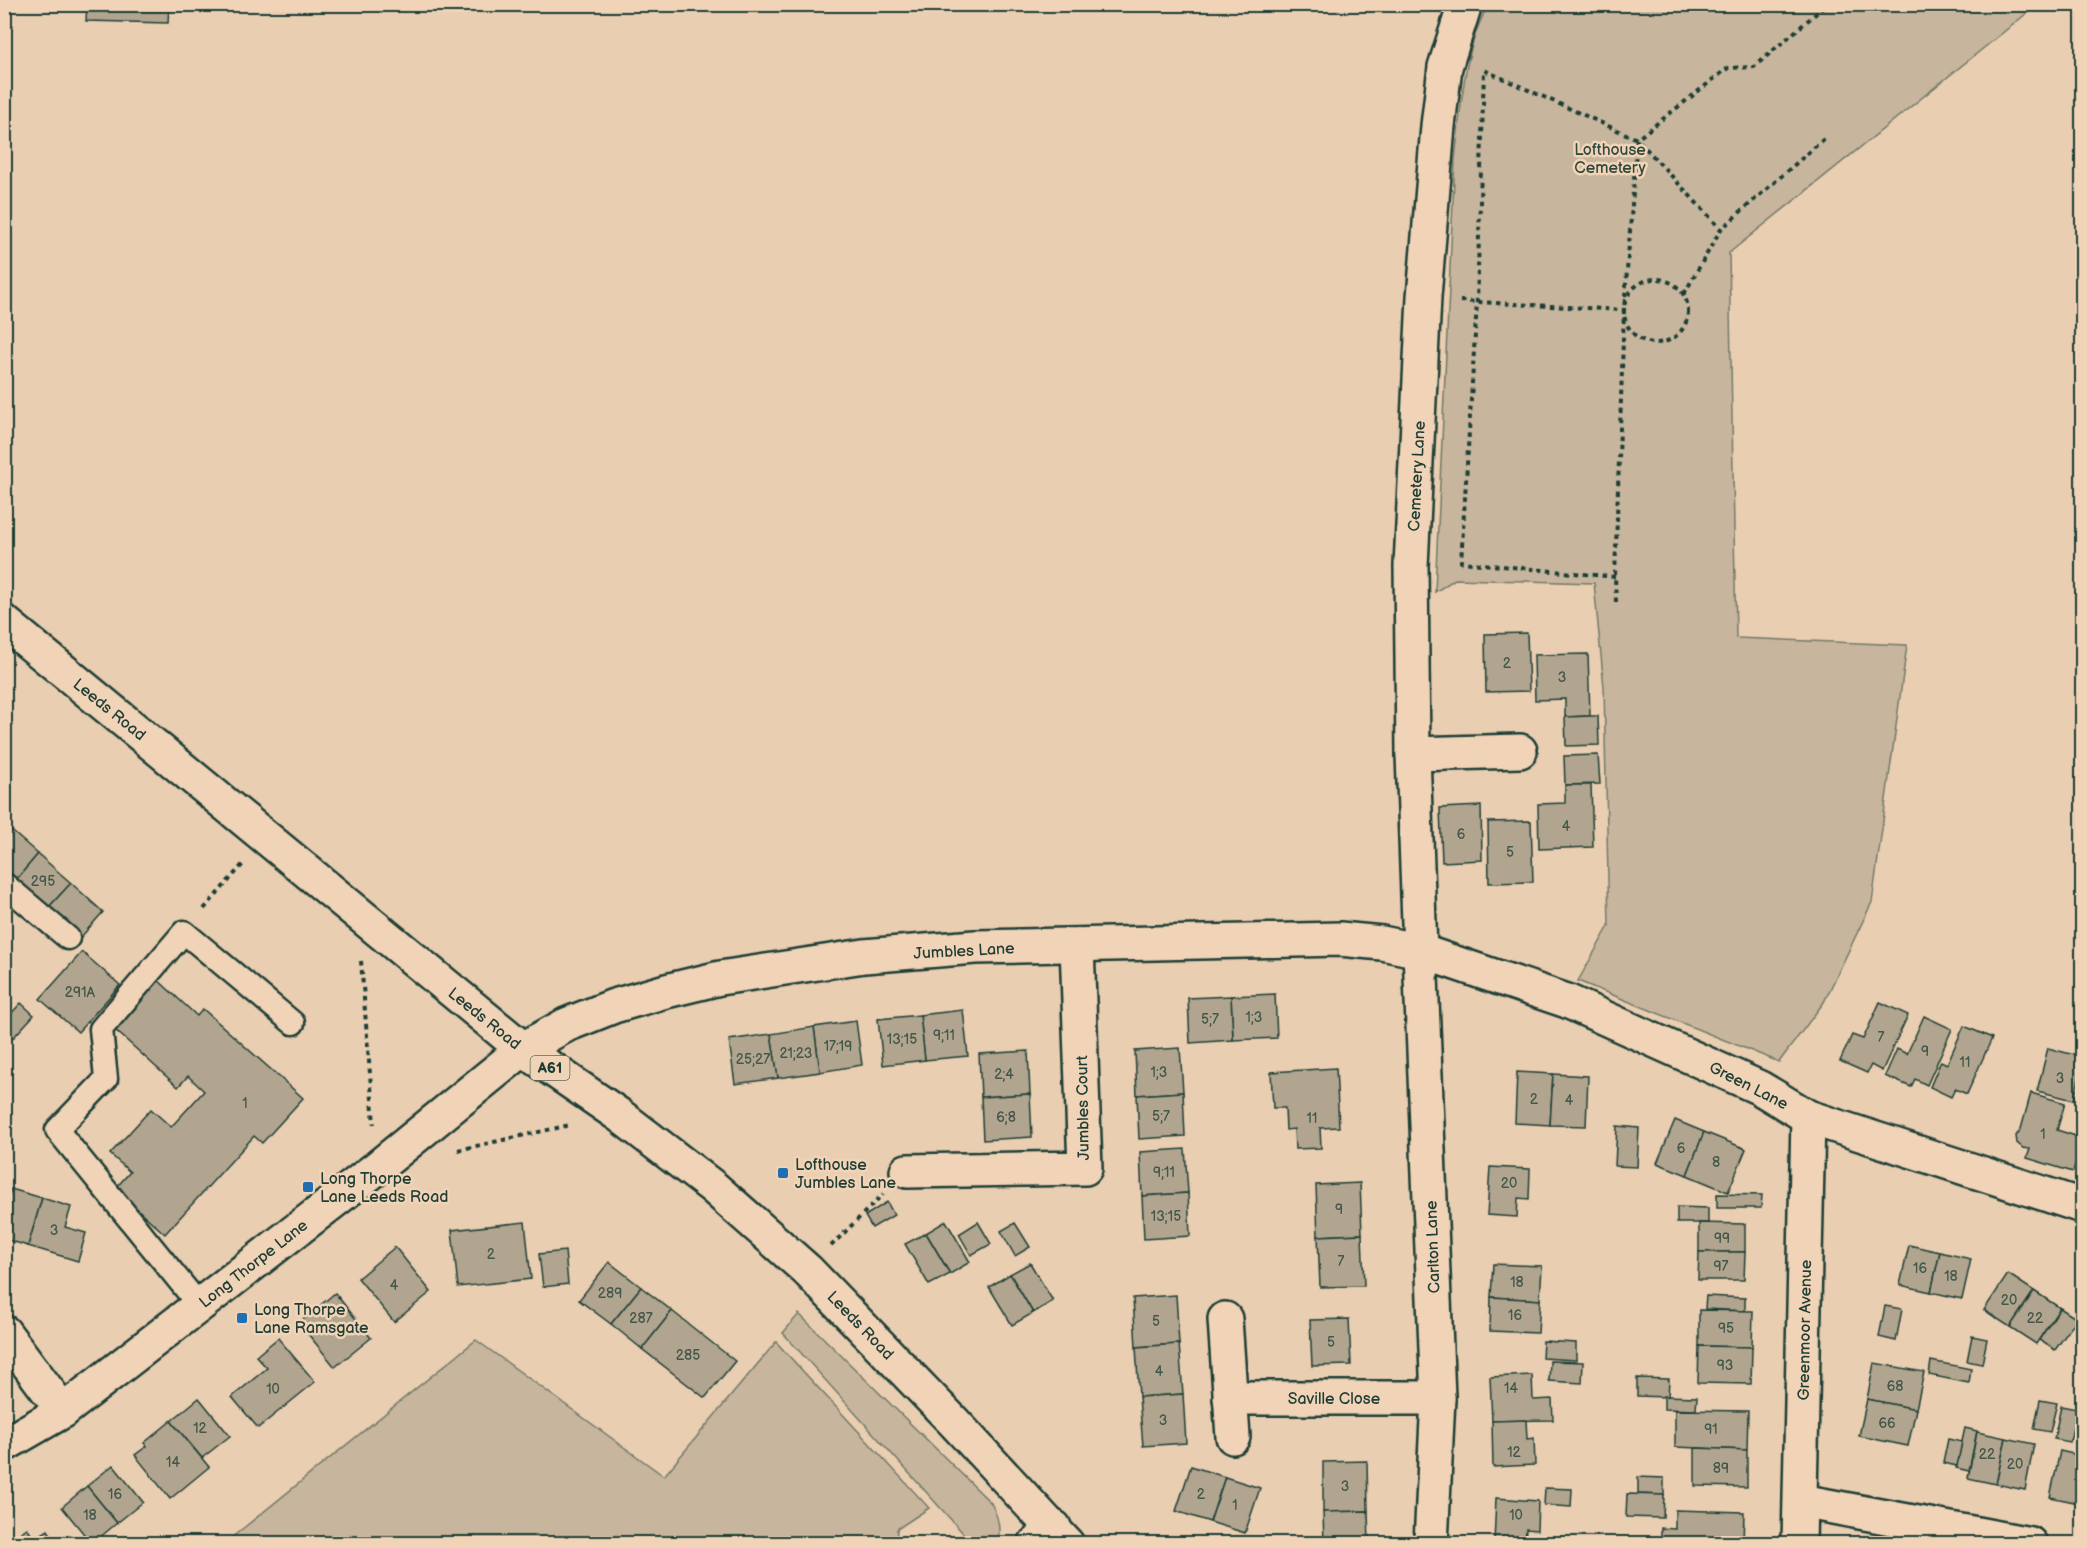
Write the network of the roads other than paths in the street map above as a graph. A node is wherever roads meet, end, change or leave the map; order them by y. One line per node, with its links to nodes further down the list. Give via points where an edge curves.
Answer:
1 (1465, 4): 4 (main road, Cemetery Lane, via 1445,67 1424,297 1411,566)
2 (4, 622): 10 (main road, Leeds Road / A61)
3 (1520, 752): 4 (main road)
4 (1413, 754): 8 (main road, Cemetery Lane)
5 (4, 884): 6 (lane)
6 (68, 938)
7 (1077, 945): 8 (main road, Jumbles Lane, via 1340,939); 10 (main road, Jumbles Lane, via 975,947 864,956 720,978 614,1006 566,1025); 12 (main road, Jumbles Court, via 1085,1168)
8 (1420, 951): 11 (main road, Green Lane, via 1566,1001 1760,1088); 18 (main road, Carlton Lane)
9 (294, 1023): 14 (lane, via 183,933 101,1029 106,1079 57,1130)
10 (523, 1049): 14 (main road, Long Thorpe Lane); 23 (main road, Leeds Road / A61, via 619,1115 713,1187 807,1270)
11 (1808, 1117): 13 (main road, Green Lane); 22 (main road, Greenmoor Avenue)
12 (907, 1171)
13 (2082, 1206)
14 (199, 1305): 19 (main road, Long Thorpe Lane)
15 (1225, 1320): 17 (main road)
16 (4, 1332): 19 (main road)
17 (1230, 1398): 18 (main road, Saville Close); 20 (main road)
18 (1438, 1398): 24 (main road, Carlton Lane)
19 (63, 1411): 21 (main road, Long Thorpe Lane)
20 (1233, 1437)
21 (4, 1444)
22 (1801, 1501): 25 (main road, Greenmoor Avenue); 26 (main road)
23 (1052, 1538)
24 (1431, 1544)
25 (1799, 1544)
26 (2030, 1544)

